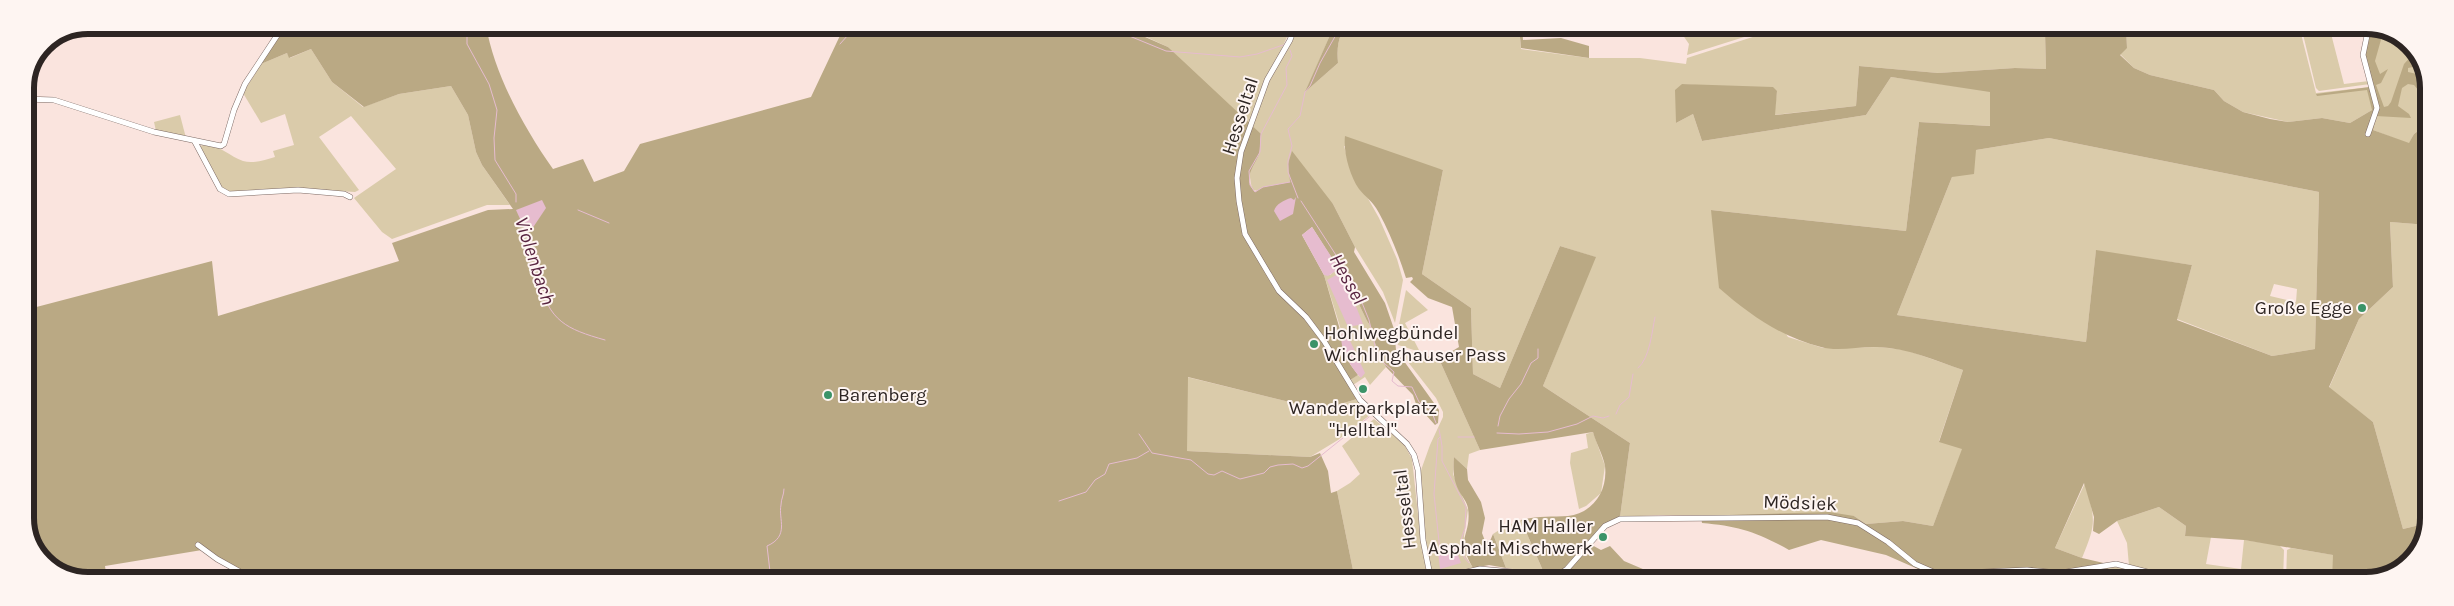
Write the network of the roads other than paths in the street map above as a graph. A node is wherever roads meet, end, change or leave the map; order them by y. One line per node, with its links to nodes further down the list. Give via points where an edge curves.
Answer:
1 (278, 34): 6 (street, via 245,84 224,144)
2 (1292, 34): 10 (street, Hesseltal, via 1267,80 1241,152 1237,178 1245,234 1279,291 1306,317 1324,341 1360,400 1414,454)
3 (2368, 34): 5 (street, via 2364,55 2377,108)
4 (34, 100): 6 (street, via 54,100)
5 (2368, 134)
6 (195, 142): 7 (street, via 220,189 228,194 298,190)
7 (350, 197)
8 (198, 545): 9 (street)
9 (241, 572)
10 (1429, 572)
11 (1470, 572): 12 (street, Mödsiek)
12 (1506, 572)
13 (1563, 572): 14 (street, Mödsiek, via 1604,526 1612,522 1634,518 1686,517 1827,517 1850,520 1888,542 1915,564)
14 (1933, 572)
15 (1982, 572): 16 (street, Mödsiek)
16 (2049, 572)
17 (2066, 572): 18 (street, Mödsiek, via 2116,564)
18 (2147, 572)

